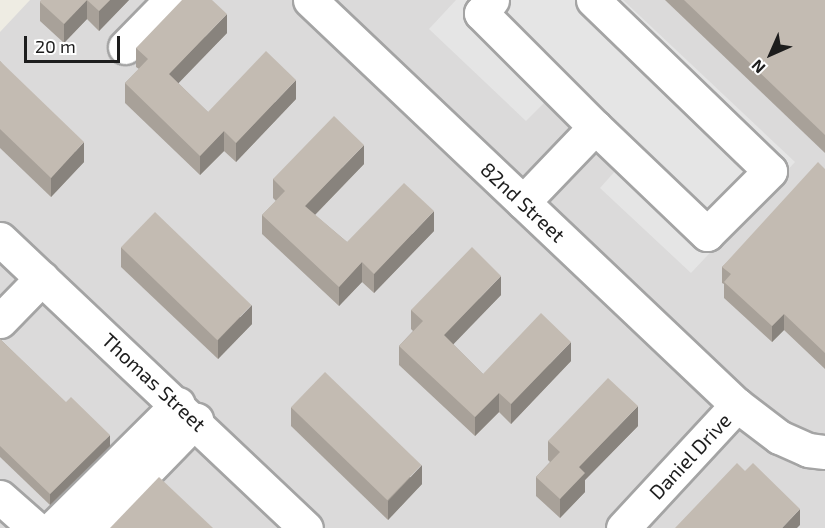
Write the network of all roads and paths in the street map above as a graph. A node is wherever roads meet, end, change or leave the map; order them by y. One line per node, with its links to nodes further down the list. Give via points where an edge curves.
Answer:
1 (171, 0): 5 (street)
2 (310, 0): 7 (street, 82nd Street)
3 (492, 0): 6 (street, via 481,13)
4 (593, 0): 6 (street, via 770,171 707,234)
5 (125, 47)
6 (595, 127): 7 (street)
7 (523, 202): 11 (street, 82nd Street)
8 (0, 239): 9 (street, Thomas Street)
9 (42, 278): 10 (street); 12 (street, Thomas Street)
10 (0, 321)
11 (737, 405): 13 (street, Daniel Drive, via 779,437 808,450); 19 (street, Daniel Drive)
12 (187, 412): 16 (street); 17 (street); 18 (street, Thomas Street)
13 (825, 452)
14 (0, 497): 15 (street)
15 (34, 528)
16 (53, 528)
17 (91, 528)
18 (306, 528)
19 (623, 528)

